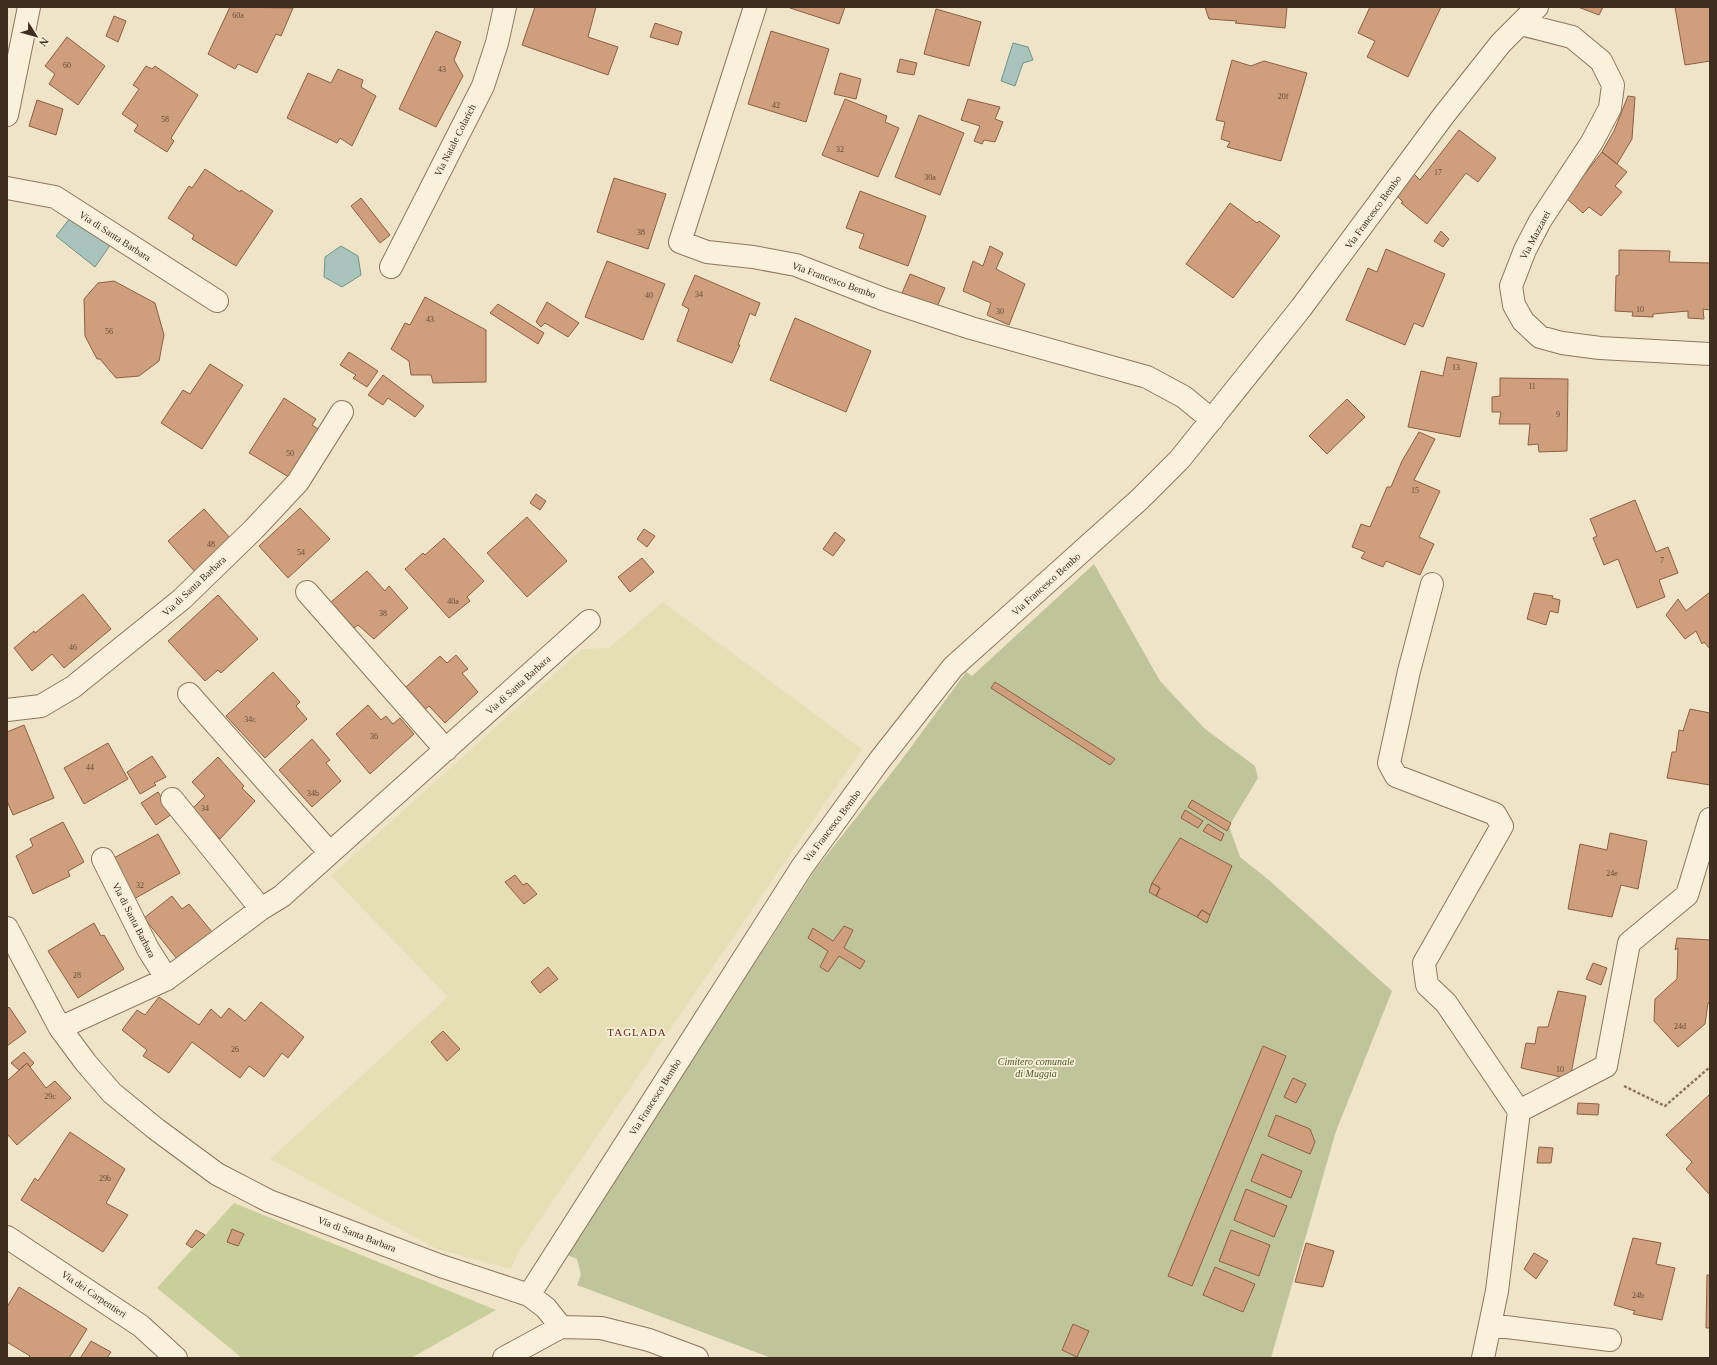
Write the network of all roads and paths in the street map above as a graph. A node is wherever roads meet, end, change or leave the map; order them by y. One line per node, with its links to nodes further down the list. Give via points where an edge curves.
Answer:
1 (29, 7): 6 (street)
2 (506, 7): 8 (street, Via Natale Colarich, via 483,86)
3 (755, 7): 12 (street, Via Francesco Bembo, via 680,242 707,252 796,265 883,299 971,328 1147,377 1184,397)
4 (1537, 7): 5 (street, Via Francesco Bembo)
5 (1521, 24): 10 (street, Via Mazzarei, via 1572,37 1601,60 1613,85 1610,108 1592,142 1540,221 1511,286 1514,305 1523,321 1540,337 1562,343 1600,348); 12 (street, Via Francesco Bembo, via 1501,43 1444,115 1301,308)
6 (7, 115)
7 (7, 188): 9 (street, Via di Santa Barbara, via 55,197)
8 (390, 267)
9 (217, 301)
10 (1710, 354)
11 (342, 412): 17 (street, Via di Santa Barbara, via 298,482 182,599 73,687 41,706)
12 (1212, 420): 31 (street, Via Francesco Bembo, via 1140,499 954,667 912,720 802,867)
13 (1432, 584): 29 (street, via 1409,671 1389,763 1396,776 1495,814 1502,826 1424,963 1428,985 1446,1003)
14 (307, 592): 18 (street)
15 (589, 621): 18 (street, Via di Santa Barbara)
16 (189, 694): 21 (street)
17 (7, 710)
18 (446, 750): 21 (street, Via di Santa Barbara)
19 (172, 799): 23 (street)
20 (1710, 819): 28 (street, via 1687,895 1629,944 1606,1066)
21 (330, 853): 23 (street, Via di Santa Barbara, via 282,896)
22 (104, 859): 25 (street, Via di Santa Barbara, via 148,949)
23 (261, 909): 25 (street, Via di Santa Barbara)
24 (7, 928): 26 (street, Via di Santa Barbara)
25 (167, 979): 26 (street, Via di Santa Barbara)
26 (60, 1028): 31 (street, Via di Santa Barbara, via 112,1093 217,1174 269,1201 441,1266)
27 (1710, 1067): 28 (path, via 1665,1106)
28 (1594, 1072): 29 (street)
29 (1519, 1111): 32 (street, via 1497,1291)
30 (7, 1237): 35 (street, Via dei Carpentieri, via 141,1326)
31 (529, 1295): 33 (street, Via di Santa Barbara, via 546,1308)
32 (1490, 1325): 34 (street); 38 (street)
33 (561, 1327): 36 (street); 37 (street, via 601,1328 649,1340)
34 (1610, 1340)
35 (176, 1358)
36 (504, 1358)
37 (697, 1358)
38 (1483, 1358)

